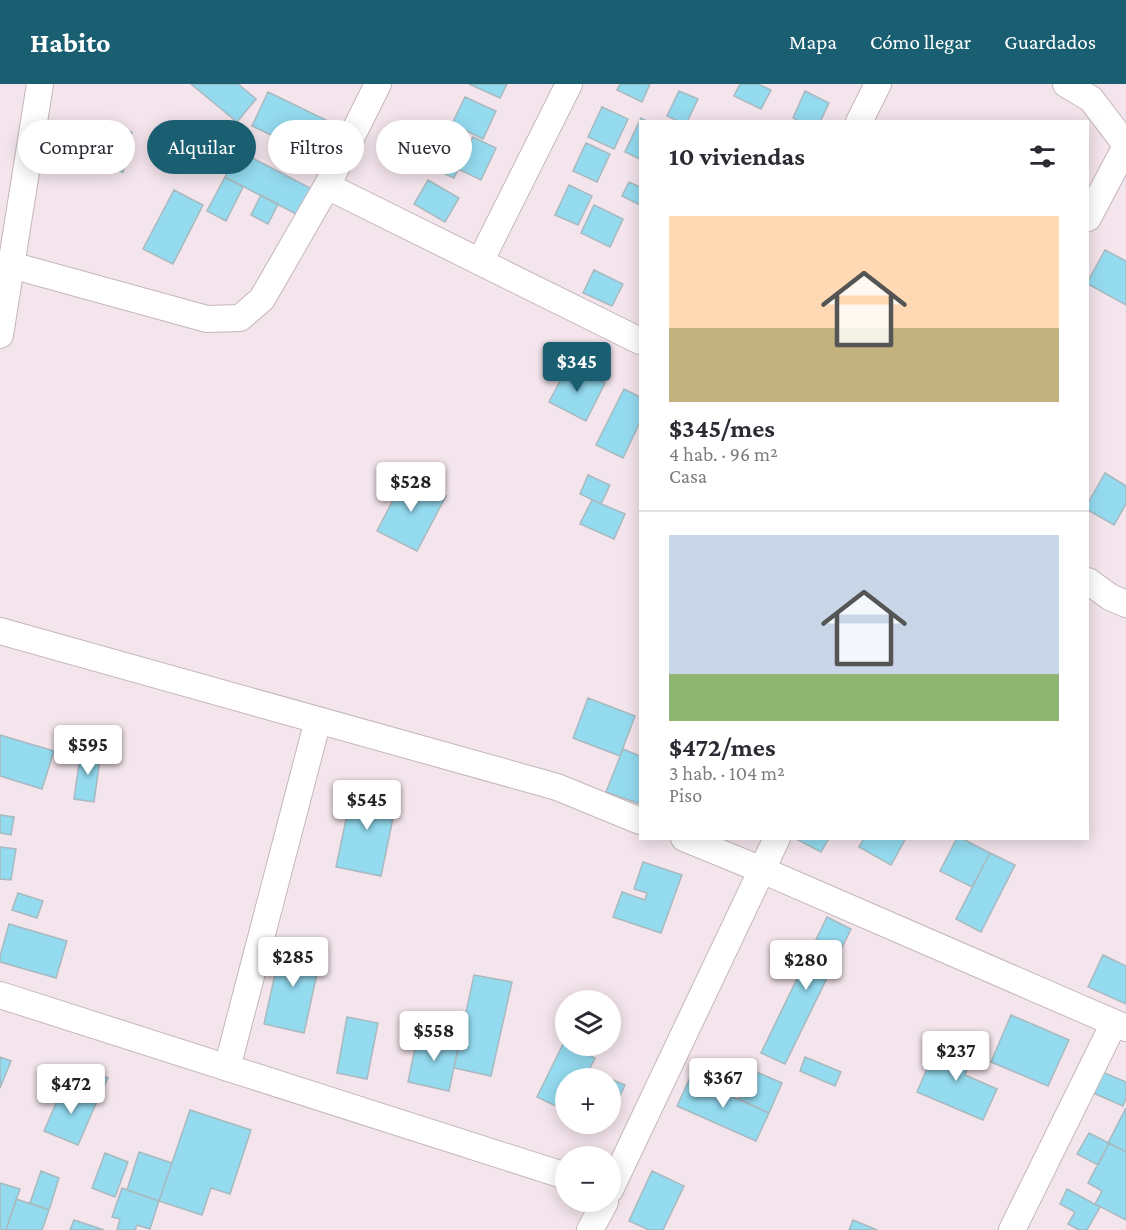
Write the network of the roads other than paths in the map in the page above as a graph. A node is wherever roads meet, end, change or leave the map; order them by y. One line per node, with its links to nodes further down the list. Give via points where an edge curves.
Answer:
1 (40, 84): 11 (street)
2 (378, 84): 8 (street)
3 (569, 84): 10 (street)
4 (878, 84): 6 (street)
5 (1066, 84): 7 (street, via 1091,99)
6 (861, 120)
7 (1126, 146): 9 (street)
8 (327, 186): 10 (street); 11 (street, via 262,298 240,318 207,319)
9 (1089, 216)
10 (480, 261): 13 (street)
11 (11, 265): 12 (street)
12 (0, 335)
13 (639, 340)
14 (1089, 583): 15 (street)
15 (1126, 604)
16 (0, 631): 17 (street)
17 (318, 720): 18 (street, via 557,787); 24 (street)
18 (639, 821)
19 (689, 840): 21 (street)
20 (776, 840): 21 (street)
21 (762, 870): 23 (street); 25 (street)
22 (0, 995): 24 (street)
23 (1120, 1025): 29 (street)
24 (227, 1068): 26 (street)
25 (621, 1167)
26 (555, 1172)
27 (600, 1212): 28 (street)
28 (591, 1230)
29 (1012, 1230)

